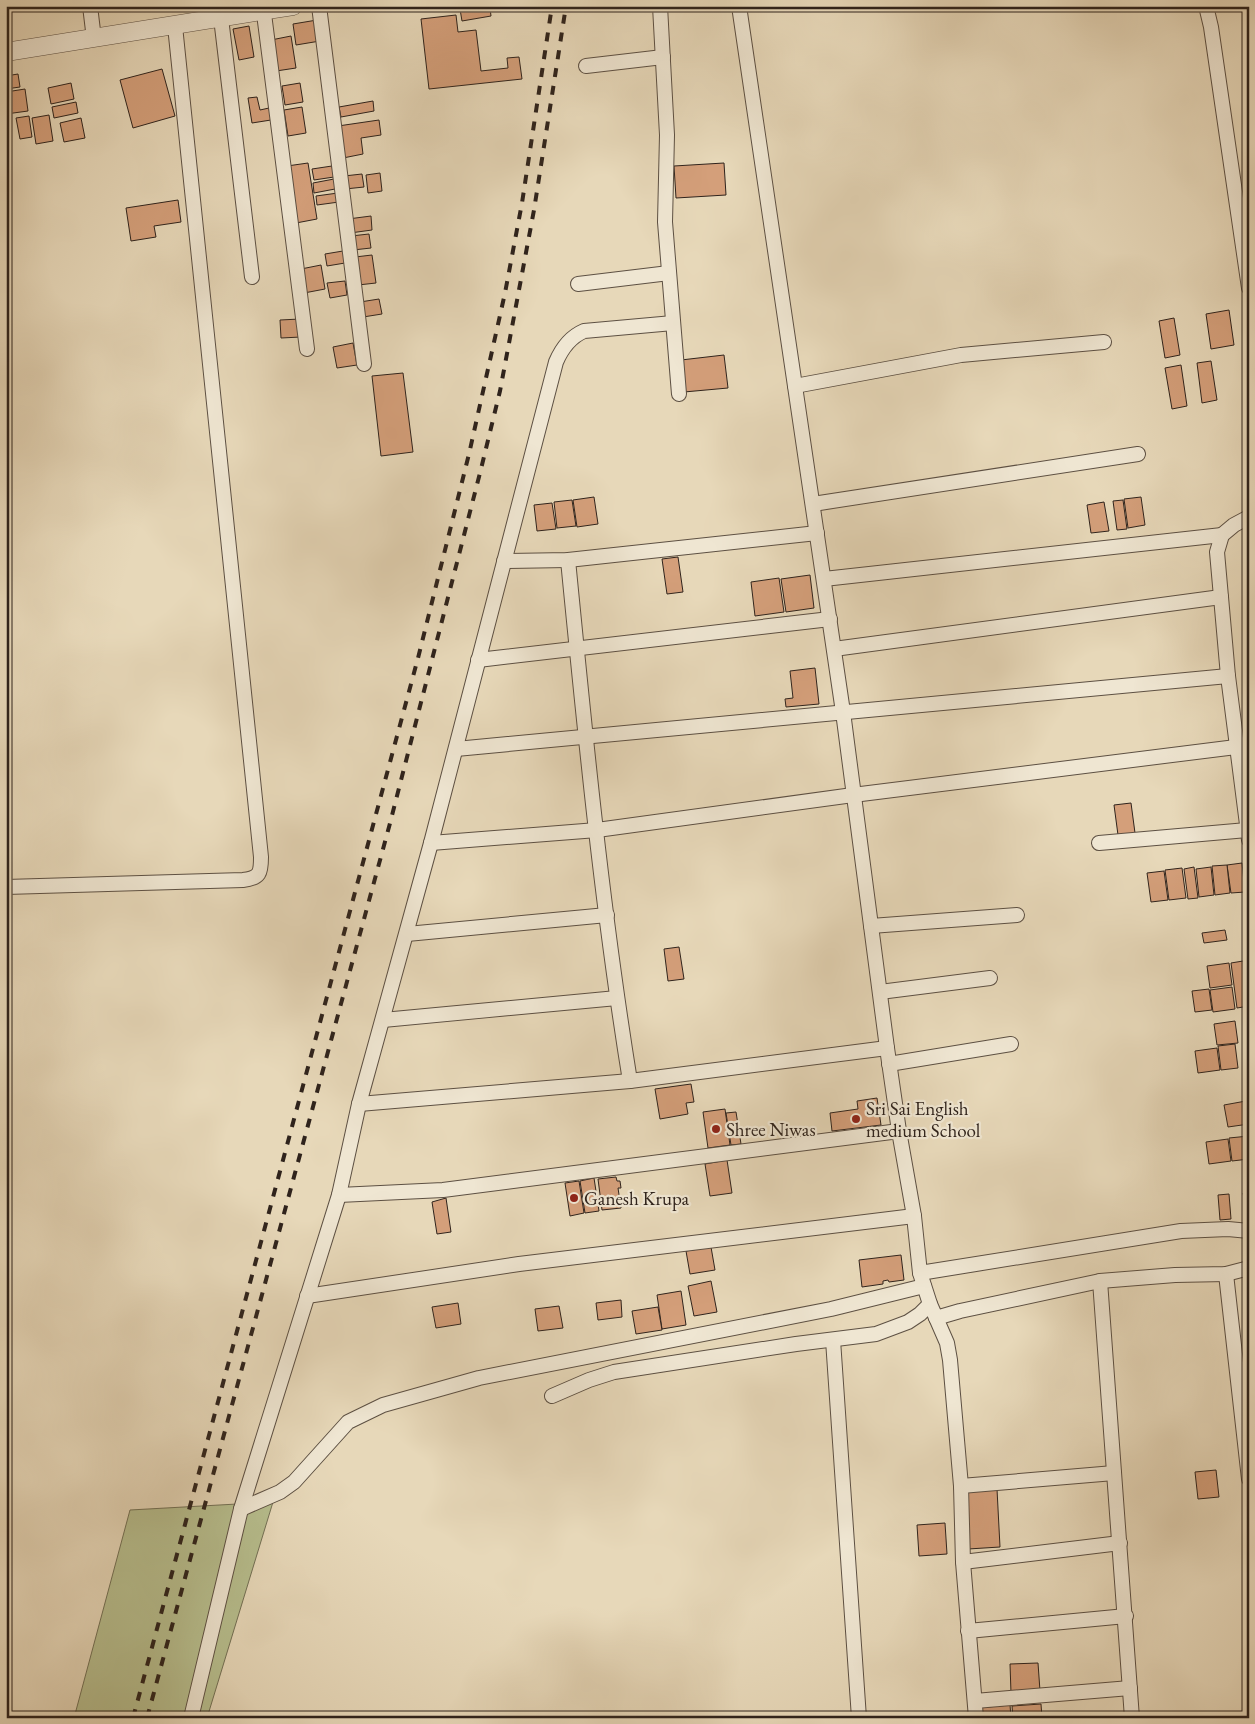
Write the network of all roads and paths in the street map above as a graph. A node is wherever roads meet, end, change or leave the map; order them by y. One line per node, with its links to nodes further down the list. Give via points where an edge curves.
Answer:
1 (90, 6): 10 (street)
2 (293, 6): 7 (street)
3 (319, 6): 21 (street)
4 (660, 6): 12 (street)
5 (739, 6): 22 (street)
6 (1206, 6): 17 (street)
7 (263, 9): 8 (street); 20 (street)
8 (221, 18): 9 (street); 15 (street)
9 (175, 26): 10 (street); 47 (street, via 261,868 259,875 243,880)
10 (94, 39): 11 (street)
11 (6, 52)
12 (663, 57): 13 (street); 14 (street, via 667,135 665,222)
13 (586, 66)
14 (669, 273): 16 (street); 18 (street)
15 (252, 277)
16 (578, 284)
17 (1249, 288)
18 (673, 323): 23 (street); 30 (street, via 584,332 576,335 561,350)
19 (1104, 342): 22 (street, via 961,355)
20 (308, 349)
21 (364, 364)
22 (795, 386): 25 (street)
23 (679, 394)
24 (1138, 454): 25 (street)
25 (813, 504): 27 (street)
26 (1249, 517): 28 (street)
27 (817, 533): 29 (street); 31 (street)
28 (1222, 535): 31 (street); 32 (street, via 1217,552)
29 (568, 560): 30 (street); 34 (street)
30 (504, 561): 36 (street)
31 (824, 579): 33 (street)
32 (1221, 597): 35 (street); 37 (street)
33 (830, 619): 34 (street); 35 (street)
34 (577, 649): 36 (street); 39 (street)
35 (834, 650): 38 (street)
36 (478, 660): 41 (street)
37 (1228, 676): 38 (street); 40 (street)
38 (843, 712): 39 (street); 42 (street)
39 (585, 736): 41 (street); 43 (street)
40 (1236, 747): 42 (street); 44 (street)
41 (456, 749): 45 (street)
42 (854, 795): 43 (street); 50 (street)
43 (597, 830): 45 (street); 48 (street)
44 (1248, 835): 46 (street)
45 (431, 843): 51 (street)
46 (1099, 843)
47 (6, 887)
48 (606, 915): 51 (street); 54 (street)
49 (1016, 915): 50 (street)
50 (871, 926): 53 (street)
51 (407, 934): 55 (street)
52 (990, 978): 53 (street)
53 (880, 992): 57 (street)
54 (616, 998): 55 (street); 59 (street)
55 (383, 1020): 60 (street)
56 (1010, 1044): 58 (street)
57 (887, 1048): 58 (street); 59 (street)
58 (889, 1064): 61 (street)
59 (630, 1080): 60 (street)
60 (359, 1104): 62 (street)
61 (899, 1131): 62 (street, via 443,1190); 63 (street)
62 (339, 1195): 69 (street)
63 (914, 1216): 67 (street); 69 (street, via 519,1264)
64 (1249, 1231): 67 (street, via 1181,1231)
65 (1249, 1268): 66 (street)
66 (1226, 1274): 68 (street); 75 (street)
67 (922, 1280): 70 (street); 77 (street, via 831,1309 479,1378 383,1405 348,1422 294,1482 280,1492)
68 (1100, 1281): 71 (street); 74 (street)
69 (308, 1296): 77 (street)
70 (930, 1304): 71 (street); 72 (street, via 920,1314 894,1328)
71 (936, 1318): 76 (street, via 947,1343 950,1360)
72 (833, 1340): 73 (street, via 614,1372); 85 (street)
73 (552, 1396)
74 (1114, 1473): 76 (street); 78 (street)
75 (1249, 1479)
76 (961, 1486): 79 (street)
77 (241, 1509): 84 (street)
78 (1120, 1543): 79 (street); 80 (street)
79 (963, 1562): 81 (street)
80 (1126, 1616): 81 (street); 82 (street)
81 (968, 1631): 83 (street)
82 (1130, 1688): 83 (street); 87 (street)
83 (975, 1701): 86 (street)
84 (191, 1718)
85 (859, 1718)
86 (976, 1718)
87 (1132, 1718)

